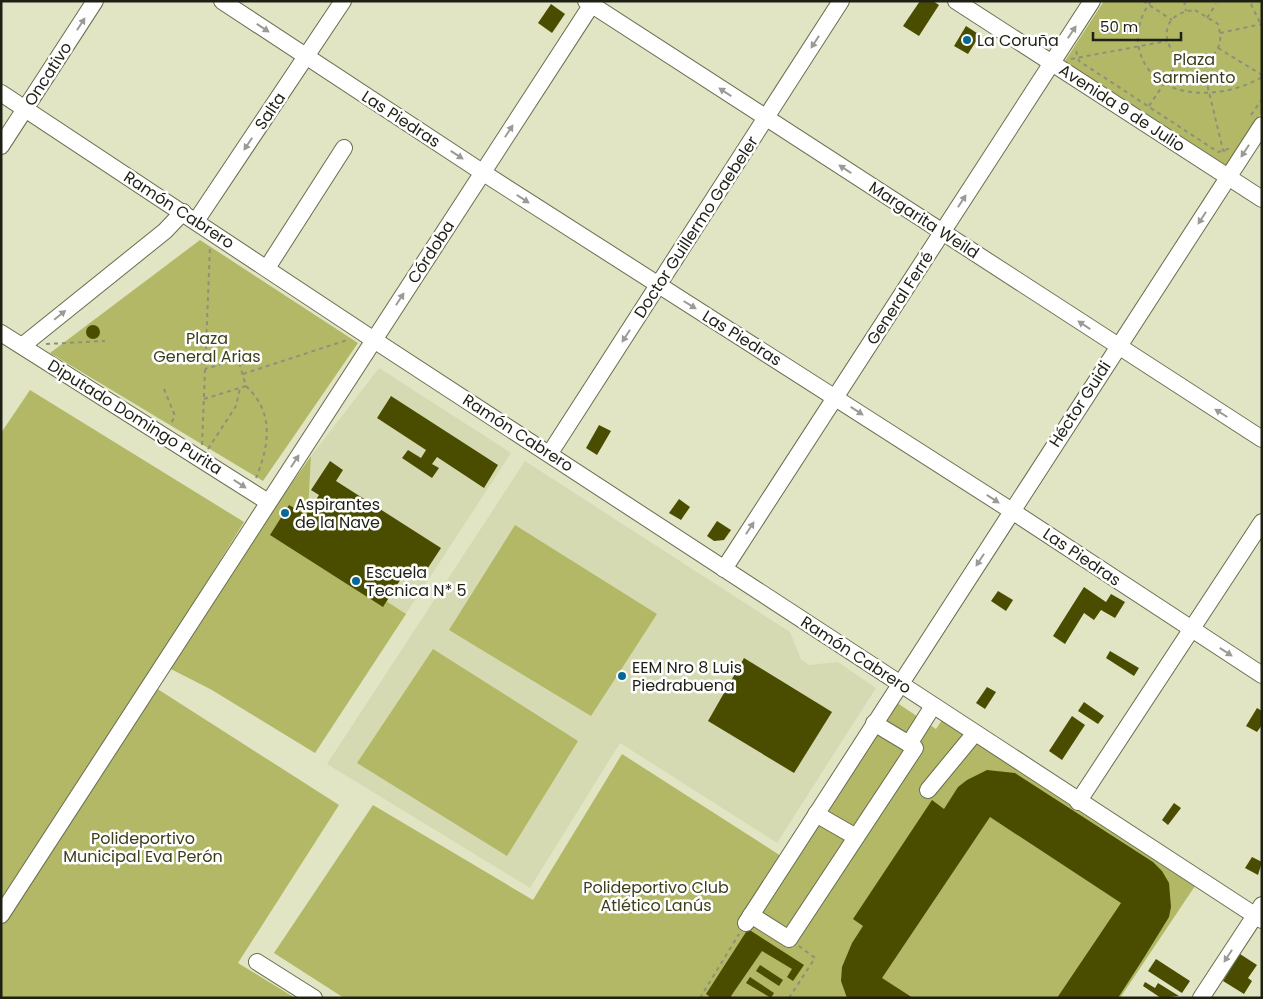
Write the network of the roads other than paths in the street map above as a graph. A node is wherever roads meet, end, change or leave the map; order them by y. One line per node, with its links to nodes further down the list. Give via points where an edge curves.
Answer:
1 (95, 1): 11 (street, Oncativo, one-way to 1)
2 (222, 1): 8 (street, Las Piedras, one-way to 8)
3 (343, 1): 8 (street, Salta)
4 (842, 1): 12 (street, Doctor Guillermo Gaebeler, one-way to 12)
5 (956, 1): 9 (street, Avenida 9 de Julio)
6 (1092, 1): 9 (street, General Ferré, one-way to 6)
7 (590, 2): 12 (street, Margarita Weild, one-way to 7); 16 (street, Córdoba, one-way to 7)
8 (307, 57): 16 (street, Las Piedras, one-way to 16); 19 (street, Salta, one-way to 19)
9 (1051, 63): 17 (street, Avenida 9 de Julio, via 1145,113); 20 (street, General Ferré, one-way to 9)
10 (1, 93): 11 (street, Ramón Cabrero)
11 (26, 109): 14 (street, Oncativo); 19 (street, Ramón Cabrero)
12 (766, 118): 20 (street, Margarita Weild, one-way to 12); 22 (street, Doctor Guillermo Gaebeler)
13 (1255, 123): 17 (street, Héctor Guidi, one-way to 17)
14 (1, 146)
15 (344, 148): 21 (street)
16 (482, 172): 22 (street, Las Piedras, one-way to 22); 24 (street, Córdoba, one-way to 16)
17 (1229, 177): 18 (street, Avenida 9 de Julio); 26 (street, Héctor Guidi, one-way to 26)
18 (1262, 199)
19 (189, 216): 21 (street, Ramón Cabrero); 25 (street, Salta, one-way to 19)
20 (942, 232): 26 (street, Margarita Weild, one-way to 20); 27 (street, General Ferré)
21 (267, 268): 24 (street, Ramón Cabrero)
22 (658, 285): 27 (street, Las Piedras, one-way to 27); 29 (street, Doctor Guillermo Gaebeler, one-way to 29)
23 (1, 333): 25 (street, Diputado Domingo Purita)
24 (369, 337): 29 (street, Ramón Cabrero); 30 (street, Córdoba, one-way to 24)
25 (22, 346): 30 (street, Diputado Domingo Purita, one-way to 30)
26 (1117, 347): 28 (street, Margarita Weild, one-way to 26); 31 (street, Héctor Guidi)
27 (836, 397): 31 (street, Las Piedras, one-way to 31); 33 (street, General Ferré, one-way to 27)
28 (1262, 439)
29 (550, 453): 33 (street, Ramón Cabrero)
30 (268, 502): 46 (street, Córdoba)
31 (1012, 511): 34 (street, Las Piedras); 36 (street, Héctor Guidi, one-way to 36)
32 (1262, 522): 34 (street)
33 (724, 569): 36 (street, Ramón Cabrero)
34 (1190, 629): 35 (street, Las Piedras, one-way to 35); 42 (street)
35 (1262, 675)
36 (903, 686): 37 (street, Ramón Cabrero); 38 (street, Héctor Guidi)
37 (933, 706): 39 (street, Ramón Cabrero); 40 (street)
38 (878, 725): 40 (street); 43 (street, Héctor Guidi)
39 (975, 733): 41 (street); 42 (street, Ramón Cabrero)
40 (909, 744): 44 (street, via 915,748)
41 (928, 790)
42 (1078, 802): 45 (street)
43 (816, 814): 44 (street); 44 (street, Héctor Guidi, via 748,919 789,939)
44 (856, 837)
45 (1260, 913): 49 (street, one-way to 49)
46 (1, 915)
47 (258, 962): 48 (street)
48 (314, 998)
49 (1201, 998)

